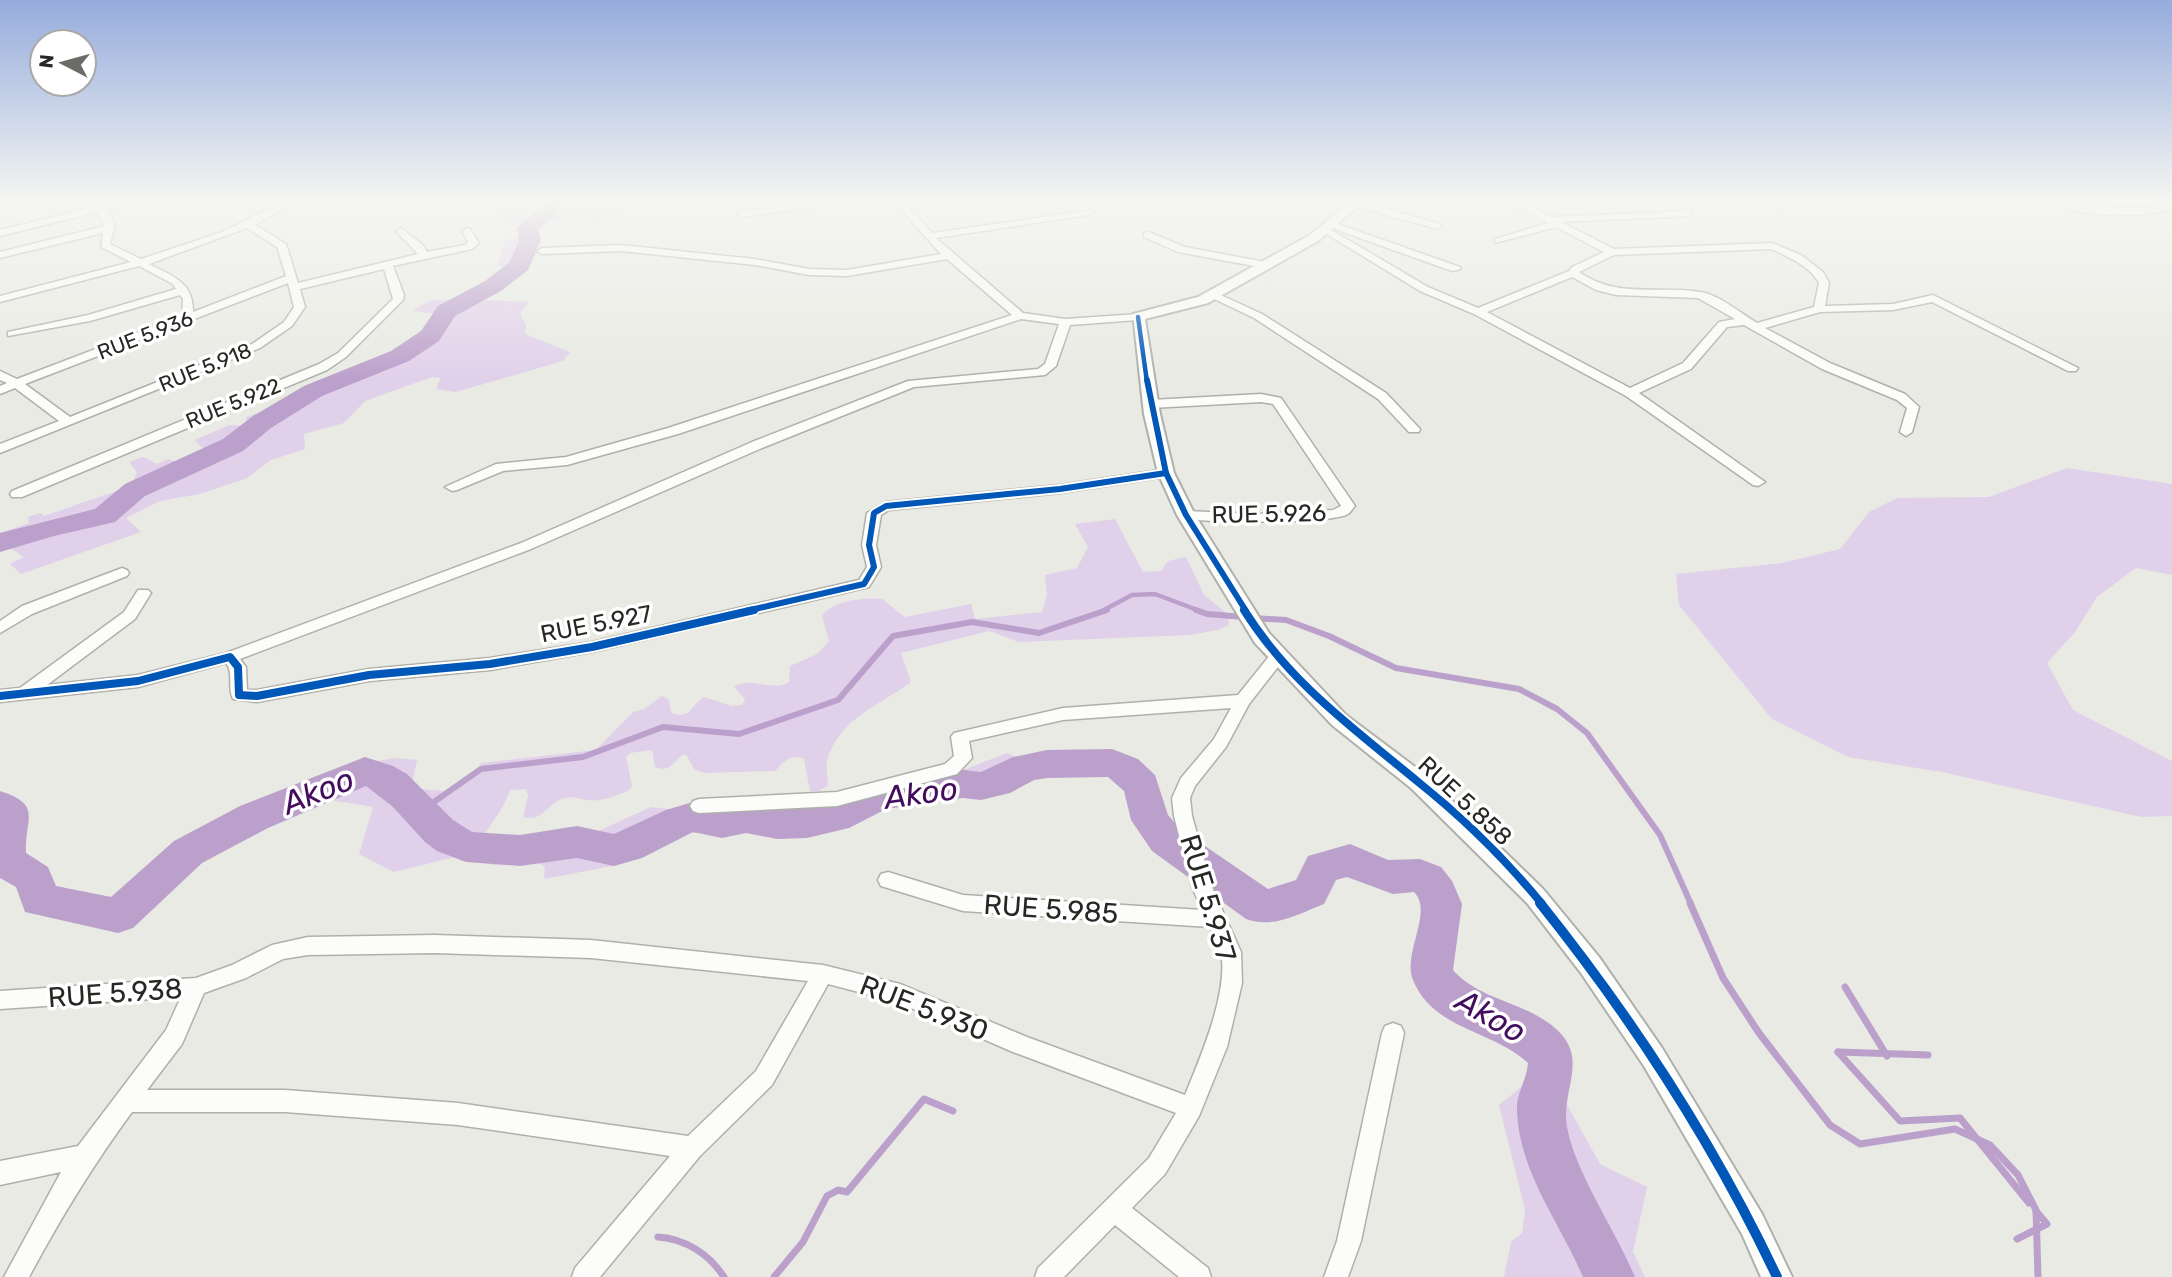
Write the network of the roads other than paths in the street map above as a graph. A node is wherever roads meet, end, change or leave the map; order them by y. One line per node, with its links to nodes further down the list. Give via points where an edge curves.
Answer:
1 (131, 260): 14 (street)
2 (151, 260): 14 (street)
3 (286, 260): 19 (street, RUE 5.918)
4 (411, 260): 16 (street, RUE 5.936)
5 (732, 260): 6 (street, via 846,273)
6 (927, 260)
7 (953, 260): 25 (street)
8 (1235, 260): 15 (street)
9 (1274, 260): 15 (street)
10 (1379, 260): 24 (street, via 1424,289)
11 (1428, 260): 17 (street)
12 (1598, 260): 18 (street)
13 (1800, 260): 23 (street, via 1824,283)
14 (139, 264): 20 (street); 22 (street)
15 (1265, 265): 21 (street)
16 (388, 266): 19 (street, RUE 5.936); 44 (street, RUE 5.922, via 398,300 334,361)
17 (1456, 269)
18 (1573, 273): 24 (street); 29 (street, via 1604,289 1699,295)
19 (292, 283): 27 (street, RUE 5.936); 37 (street, RUE 5.918, via 300,307 268,340)
20 (185, 290): 27 (street); 30 (street, via 90,318)
21 (1213, 294): 26 (street); 38 (street, via 1258,316 1382,396)
22 (0, 299)
23 (1819, 309): 29 (street); 31 (street, via 1893,307 1936,299)
24 (1478, 312): 35 (street)
25 (1020, 316): 28 (street); 43 (street, via 673,431 567,461 501,467)
26 (1138, 317): 28 (street); 36 (street, RUE 5.858)
27 (187, 318): 33 (street, RUE 5.936)
28 (1065, 322): 49 (street, via 1050,366 1041,372 912,384 757,444 526,547)
29 (1750, 324): 35 (street, via 1723,324 1687,366); 39 (street, via 1826,366 1901,397 1913,407)
30 (12, 334)
31 (2072, 368)
32 (0, 375): 33 (street)
33 (18, 384): 34 (street, RUE 5.936); 37 (street)
34 (0, 390)
35 (1630, 393): 42 (street)
36 (1151, 404): 41 (street, RUE 5.858); 45 (street, RUE 5.926, via 1277,401 1348,506 1321,515)
37 (69, 422): 40 (street, RUE 5.918)
38 (1415, 429)
39 (1906, 432)
40 (0, 449)
41 (1166, 472): 45 (street, RUE 5.858); 49 (street, RUE 5.927, via 1060,489 886,506 874,513 869,545 874,567 864,584 592,647 490,664 369,675 246,697 239,695 238,667)
42 (1758, 482)
43 (452, 487)
44 (17, 494)
45 (1186, 515): 50 (street, RUE 5.858)
46 (122, 573): 48 (street, via 27,610)
47 (143, 593): 51 (street, via 130,615)
48 (0, 628)
49 (230, 657): 51 (street, via 138,681)
50 (1278, 658): 53 (street, RUE 5.937); 72 (street, RUE 5.858, via 1339,720 1467,826 1535,896 1590,965 1653,1057 1752,1224)
51 (23, 695): 52 (street)
52 (0, 696)
53 (1243, 701): 54 (street, via 1063,714 960,737 963,758 951,769 837,799); 56 (street, RUE 5.937, via 1181,798 1202,887)
54 (699, 806)
55 (888, 880): 56 (street, RUE 5.985, via 963,902)
56 (1217, 919): 62 (street, RUE 5.937, via 1231,952 1232,983 1216,1046)
57 (823, 974): 58 (street, RUE 5.930, via 591,949 308,946 279,951); 62 (street, RUE 5.930, via 900,993 1021,1045); 63 (street, via 764,1077)
58 (196, 987): 59 (street, RUE 5.938); 61 (street, RUE 5.938, via 174,1037)
59 (0, 1000)
60 (1394, 1033): 71 (street, via 1349,1241)
61 (125, 1101): 63 (street, via 285,1101 458,1114); 64 (street, RUE 5.938)
62 (1191, 1108): 66 (street, RUE 5.937, via 1157,1166)
63 (692, 1148): 68 (street)
64 (85, 1156): 65 (street); 67 (street, RUE 5.938)
65 (0, 1173)
66 (1114, 1209): 69 (street, RUE 5.937); 70 (street)
67 (16, 1277)
68 (584, 1277)
69 (1047, 1277)
70 (1199, 1277)
71 (1336, 1277)
72 (1777, 1277)

